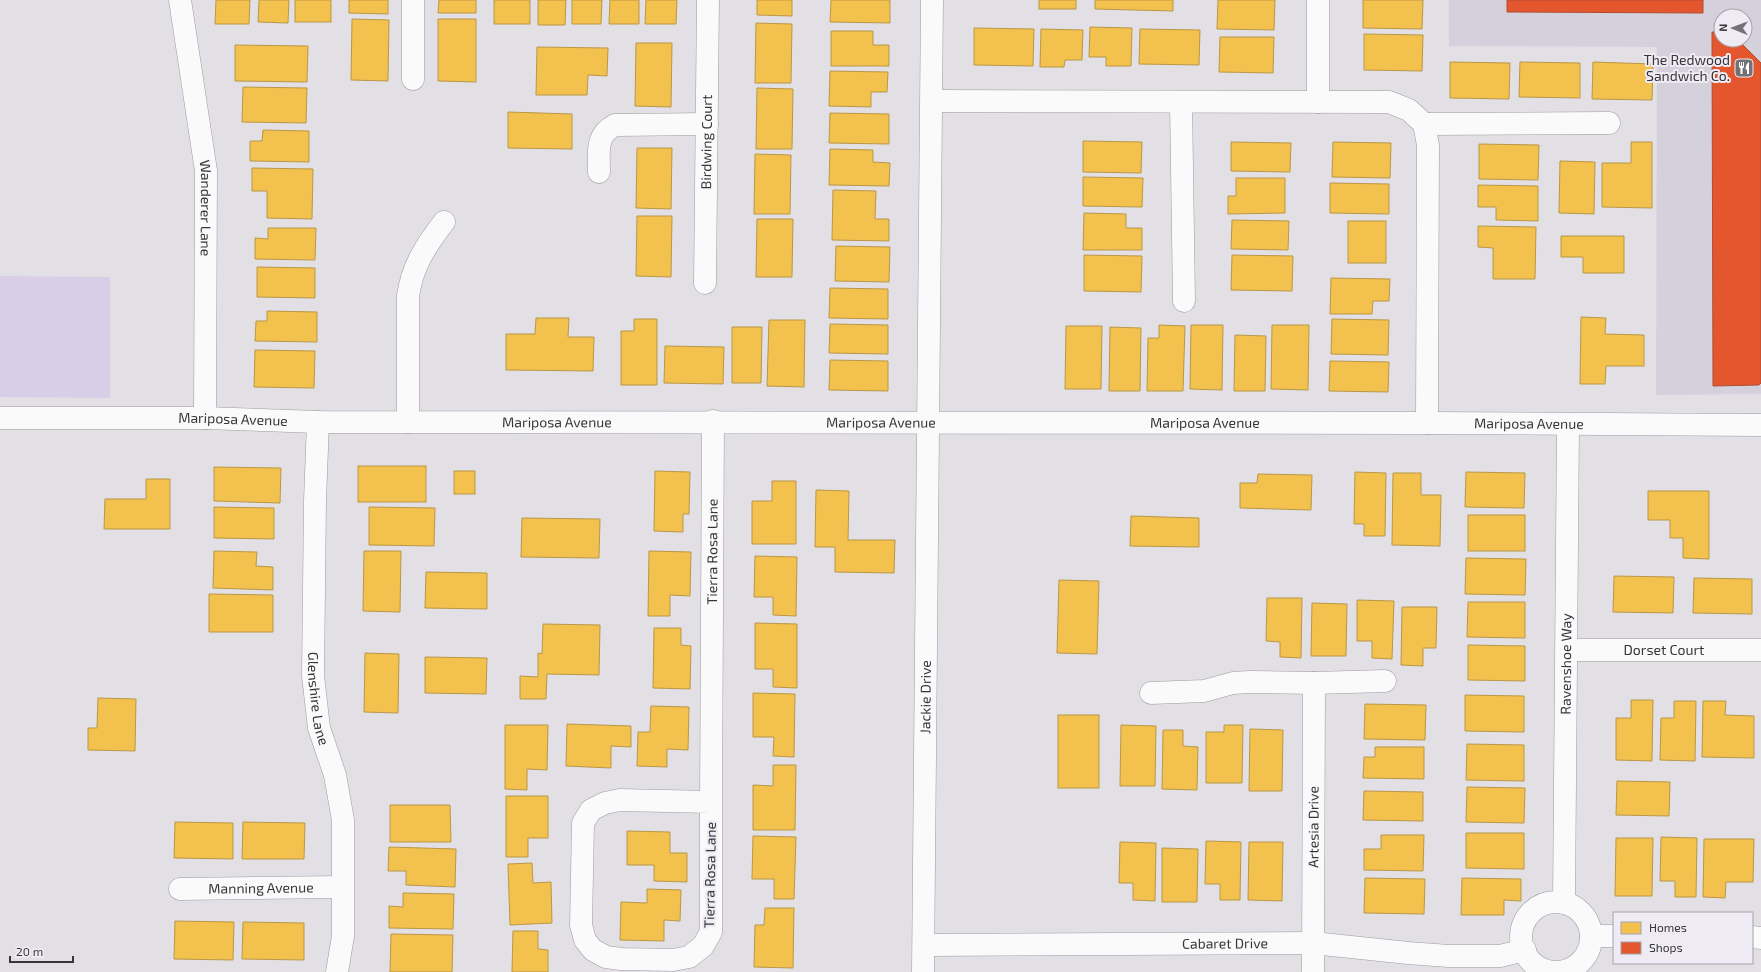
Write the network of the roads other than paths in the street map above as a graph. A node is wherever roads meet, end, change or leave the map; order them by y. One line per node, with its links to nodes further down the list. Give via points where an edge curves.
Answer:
1 (180, 0): 18 (street, Wanderer Lane, via 206,171)
2 (413, 0): 6 (street)
3 (708, 0): 11 (street, Birdwing Court)
4 (932, 0): 7 (street, Jackie Drive)
5 (1318, 0): 9 (street)
6 (413, 79)
7 (932, 101): 8 (street); 22 (street, Jackie Drive)
8 (1181, 102): 9 (street); 16 (street)
9 (1318, 102): 12 (street, via 1389,102 1409,110)
10 (1609, 123): 12 (street)
11 (707, 124): 13 (street, via 615,124 606,129 599,143); 15 (street, Birdwing Court)
12 (1424, 124): 23 (street, via 1428,146)
13 (599, 172)
14 (444, 222): 21 (street, via 415,266 409,284)
15 (705, 284)
16 (1184, 301)
17 (0, 418): 18 (street, Mariposa Avenue)
18 (205, 418): 20 (street, Mariposa Avenue)
19 (713, 421): 21 (street, Mariposa Avenue); 22 (street, Mariposa Avenue); 31 (street, Tierra Rosa Lane)
20 (318, 422): 21 (street, Mariposa Avenue); 32 (street, Glenshire Lane, via 314,501 313,676 319,728 335,775 342,820)
21 (408, 422)
22 (928, 422): 23 (street, Mariposa Avenue); 38 (street, Jackie Drive)
23 (1427, 423): 24 (street, Mariposa Avenue)
24 (1568, 424): 25 (street, Mariposa Avenue); 26 (street, Ravenshoe Way)
25 (1761, 425)
26 (1567, 650): 27 (street, Dorset Court); 34 (street, Ravenshoe Way)
27 (1761, 650)
28 (1386, 681): 29 (street)
29 (1314, 683): 30 (street, via 1232,683 1204,691); 37 (street, Artesia Drive)
30 (1151, 693)
31 (711, 802): 31 (street, Tierra Rosa Lane, via 711,932 704,946 689,957 673,960 606,957 593,950 585,940 581,925 583,823 592,810 604,803 620,800)
32 (342, 887): 33 (street, Manning Avenue); 41 (street, Glenshire Lane, via 343,936)
33 (180, 889)
34 (1564, 903): 35 (street, via 1570,904 1583,914 1589,924); 39 (street, via 1545,904 1533,911 1522,929)
35 (1591, 936): 36 (street); 40 (street, via 1589,949 1583,960 1573,968 1559,972)
36 (1613, 936)
37 (1313, 943): 38 (street, Cabaret Drive); 39 (street, Cabaret Drive, via 1449,956 1500,956); 43 (street, Artesia Drive)
38 (924, 945): 42 (street, Jackie Drive)
39 (1525, 950): 40 (street, via 1536,965)
40 (1545, 971)
41 (337, 972)
42 (923, 972)
43 (1313, 972)

